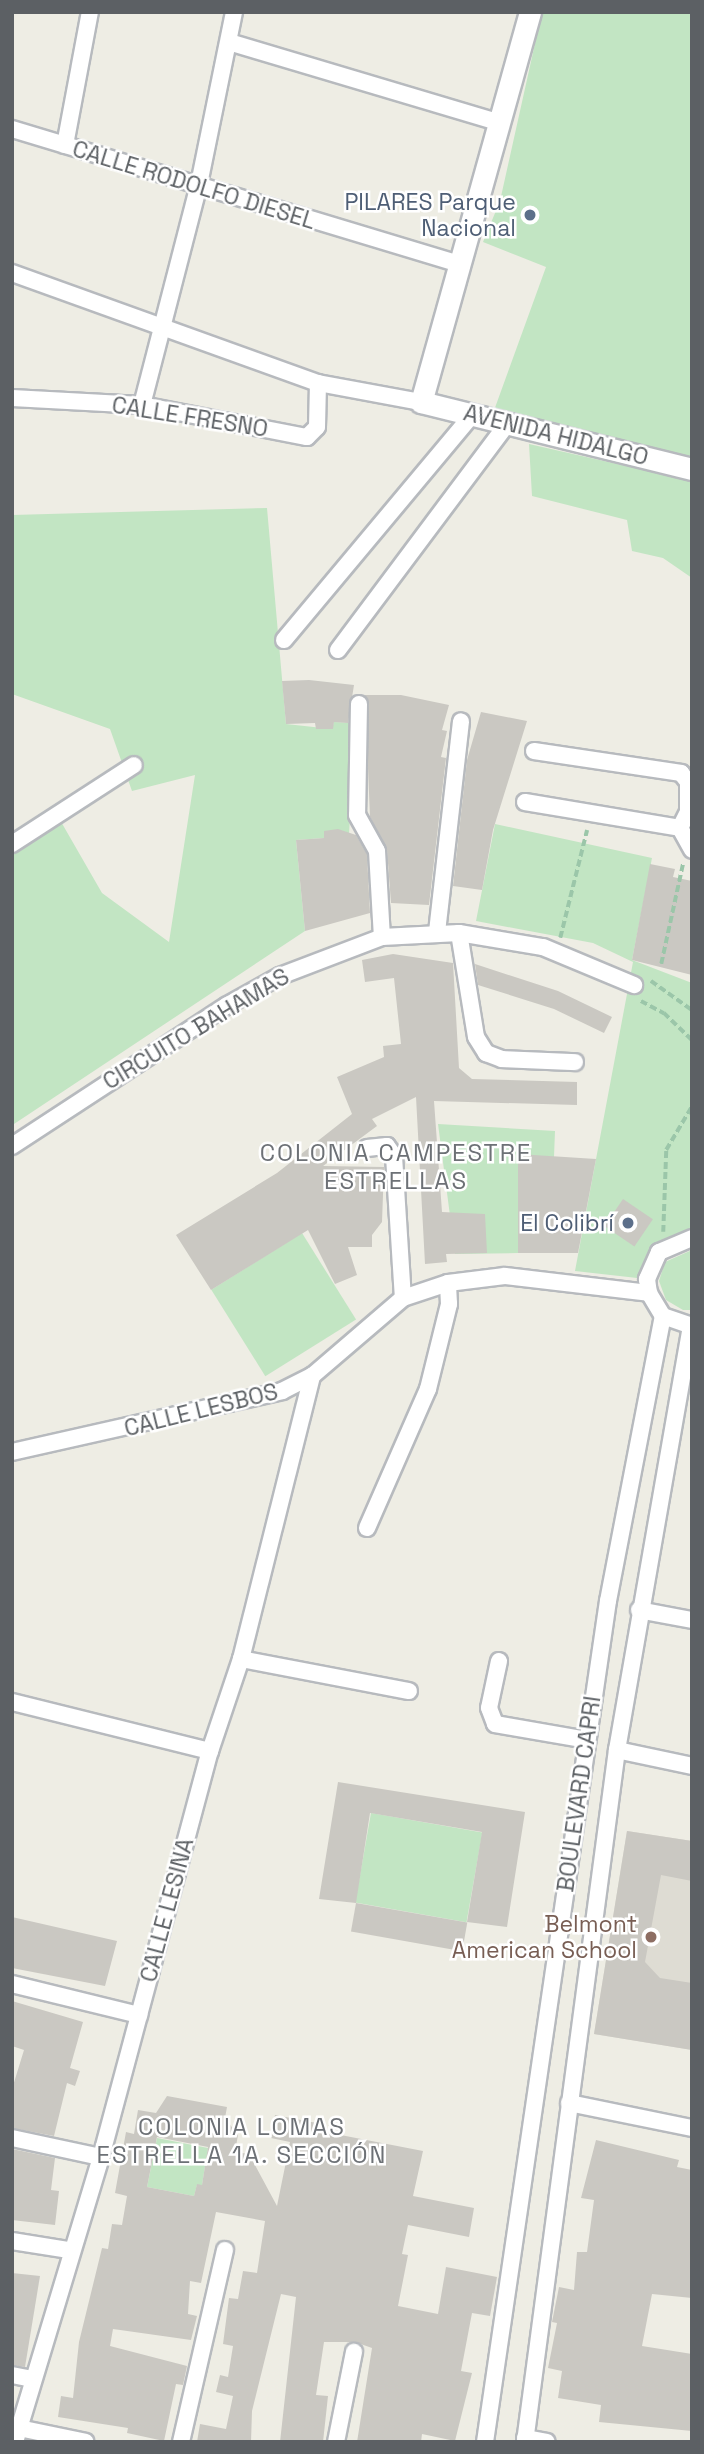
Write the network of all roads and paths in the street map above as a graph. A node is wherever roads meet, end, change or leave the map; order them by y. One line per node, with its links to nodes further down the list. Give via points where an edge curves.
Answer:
1 (90, 12): 7 (street)
2 (234, 12): 4 (street)
3 (530, 12): 5 (street)
4 (229, 42): 5 (street); 8 (street)
5 (500, 123): 9 (street)
6 (12, 129): 7 (street, CALLE RODOLFO DIESEL)
7 (65, 145): 8 (street, CALLE RODOLFO DIESEL)
8 (198, 189): 9 (street, CALLE RODOLFO DIESEL); 11 (street)
9 (457, 263): 14 (street)
10 (12, 273): 11 (street)
11 (163, 324): 12 (street); 15 (street)
12 (318, 383): 14 (street); 15 (street, CALLE FRESNO, via 317,427 307,437)
13 (12, 398): 15 (street, CALLE FRESNO)
14 (421, 402): 16 (street, AVENIDA HIDALGO)
15 (142, 405)
16 (473, 414): 17 (street, AVENIDA HIDALGO); 19 (street)
17 (508, 423): 18 (street, AVENIDA HIDALGO); 20 (street)
18 (692, 469)
19 (284, 640)
20 (338, 650)
21 (359, 704): 33 (street, via 357,815 377,851)
22 (461, 721): 31 (street)
23 (534, 751): 26 (street, via 681,773 688,782)
24 (134, 765): 29 (street)
25 (525, 802): 27 (street)
26 (690, 813): 28 (street)
27 (591, 814): 28 (street); 34 (path)
28 (680, 828): 30 (street)
29 (16, 836)
30 (689, 849): 35 (path)
31 (437, 932): 32 (street, CIRCUITO BAHAMAS); 33 (street, CIRCUITO BAHAMAS)
32 (460, 933): 34 (street, CIRCUITO BAHAMAS); 39 (street, via 475,1037 486,1052 502,1059)
33 (382, 937): 41 (street, CIRCUITO BAHAMAS, via 280,976 226,1006)
34 (556, 953): 36 (street, CIRCUITO BAHAMAS)
35 (661, 964)
36 (634, 985): 37 (path, via 641,974); 38 (path, via 627,995 664,1013)
37 (692, 1010)
38 (692, 1040)
39 (575, 1062)
40 (692, 1106): 44 (path, via 666,1150 660,1208)
41 (12, 1146)
42 (368, 1147): 47 (street, via 387,1146 394,1156)
43 (692, 1238): 44 (street)
44 (666, 1247): 46 (street, via 651,1265)
45 (448, 1283): 46 (street, CALLE LESBOS, via 505,1276); 47 (street, CALLE LESBOS); 52 (street, via 449,1304 428,1389)
46 (649, 1293): 48 (street)
47 (403, 1298): 50 (street, CALLE LESBOS)
48 (663, 1315): 49 (street); 59 (street, BOULEVARD CAPRI)
49 (691, 1326): 53 (street, BOULEVARD CAPRI)
50 (312, 1376): 51 (street, CALLE LESBOS, via 252,1401); 55 (street, CALLE LESINA)
51 (12, 1452)
52 (367, 1528)
53 (639, 1610): 54 (street); 60 (street, BOULEVARD CAPRI)
54 (692, 1620)
55 (241, 1659): 57 (street); 61 (street, CALLE LESINA)
56 (499, 1661): 59 (street, via 489,1708 495,1724)
57 (409, 1691)
58 (12, 1702): 61 (street)
59 (587, 1740): 80 (street, BOULEVARD CAPRI)
60 (617, 1750): 62 (street); 65 (street, BOULEVARD CAPRI)
61 (209, 1751): 64 (street, CALLE LESINA)
62 (692, 1766)
63 (12, 1984): 64 (street)
64 (139, 2015): 68 (street, CALLE LESINA)
65 (569, 2103): 66 (street); 76 (street, BOULEVARD CAPRI)
66 (692, 2127)
67 (12, 2138): 68 (street)
68 (101, 2157): 70 (street, CALLE LESINA)
69 (12, 2241): 70 (street)
70 (69, 2250): 74 (street, CALLE LESINA)
71 (225, 2250): 78 (street)
72 (354, 2352): 79 (street)
73 (12, 2375): 74 (street)
74 (32, 2379): 75 (street, CALLE LESINA)
75 (17, 2435): 77 (street)
76 (525, 2440): 81 (street)
77 (86, 2442)
78 (181, 2442)
79 (336, 2442)
80 (485, 2442)
81 (547, 2442)

